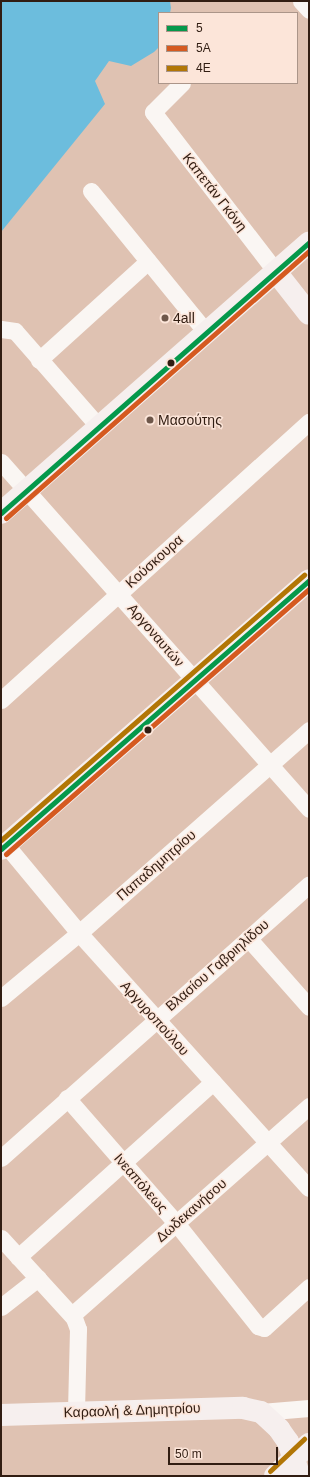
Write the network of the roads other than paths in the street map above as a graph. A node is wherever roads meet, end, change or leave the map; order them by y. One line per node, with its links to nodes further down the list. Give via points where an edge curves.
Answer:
1 (301, 1): 2 (street)
2 (309, 10)
3 (181, 84): 7 (street, Καπετάν Γκόνη, via 153,112)
4 (91, 190): 6 (street)
5 (309, 242): 7 (main road)
6 (148, 261): 11 (street); 12 (street)
7 (276, 272): 8 (main road, Καπετάν Γκόνη); 9 (main road, Καπετάν Γκόνη); 11 (main road)
8 (309, 288)
9 (309, 314)
10 (1, 329): 12 (street, via 15,331)
11 (206, 332): 14 (main road)
12 (39, 360): 14 (street)
13 (309, 422): 19 (street, Κούσκουρα)
14 (100, 428): 16 (main road)
15 (1, 462): 16 (street, Αργοναυτών)
16 (27, 490): 17 (main road); 19 (street, Αργοναυτών)
17 (1, 512)
18 (309, 580): 20 (main road)
19 (119, 592): 20 (street, Αργοναυτών); 21 (street, Κούσκουρα)
20 (195, 679): 23 (street, Αργοναυτών); 25 (main road)
21 (1, 700)
22 (309, 730): 23 (street, Παπαδημητρίου)
23 (270, 765): 24 (street, Αργοναυτών); 27 (street, Παπαδημητρίου)
24 (309, 809)
25 (3, 847): 27 (street, Αργυροπούλου)
26 (309, 885): 28 (street, Βλασίου Γαβριηλίδου)
27 (79, 933): 29 (street, Παπαδημητρίου); 31 (street, Αργυροπούλου)
28 (248, 938): 30 (street); 31 (street, Βλασίου Γαβριηλίδου)
29 (1, 998)
30 (309, 1007)
31 (155, 1019): 32 (street, Αργυροπούλου); 33 (street, Βλασίου Γαβριηλίδου)
32 (213, 1082): 35 (street, Αργυροπούλου); 37 (street)
33 (67, 1098): 36 (street, Βλασίου Γαβριηλίδου); 37 (street, Ινεαπόλεως)
34 (309, 1106): 35 (street, Δωδεκανήσου)
35 (268, 1142): 38 (street, Αργυροπούλου); 39 (street, Δωδεκανήσου)
36 (1, 1158)
37 (123, 1163): 39 (street, Ινεαπόλεως); 41 (street)
38 (309, 1188)
39 (176, 1224): 43 (street, Ινεαπόλεως, via 258,1326 264,1328); 45 (street, Δωδεκανήσου)
40 (1, 1238): 41 (street)
41 (18, 1257): 42 (street)
42 (38, 1278): 44 (street); 45 (street)
43 (309, 1288)
44 (1, 1307)
45 (72, 1315): 48 (street, via 78,1329)
46 (309, 1408): 47 (street, Καραολή & Δημητρίου)
47 (262, 1412): 48 (main road, Καραολή & Δημητρίου, via 222,1407); 51 (main road, via 288,1442)
48 (76, 1413): 49 (main road, Καραολή & Δημητρίου)
49 (1, 1415)
50 (309, 1444): 51 (main road)
51 (302, 1471): 52 (main road)
52 (275, 1476)

